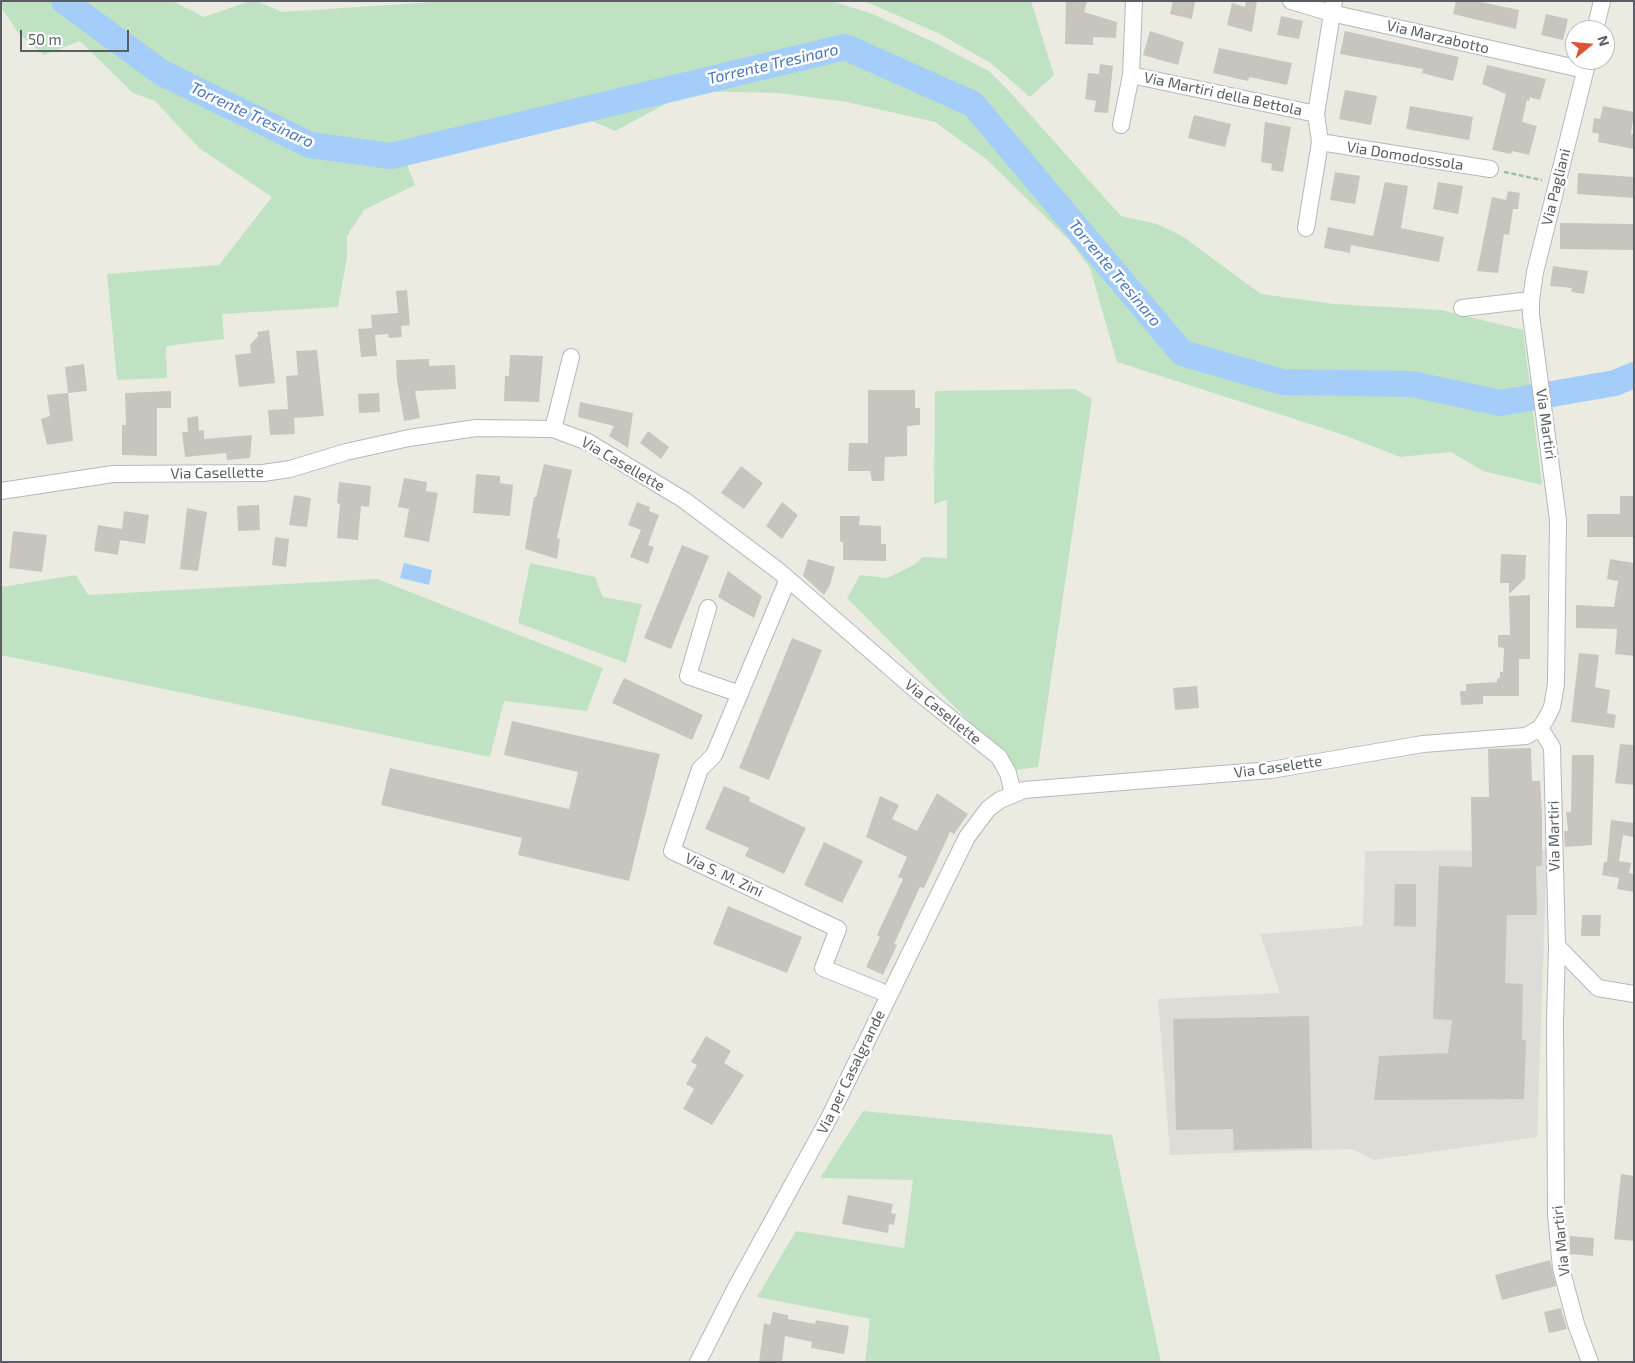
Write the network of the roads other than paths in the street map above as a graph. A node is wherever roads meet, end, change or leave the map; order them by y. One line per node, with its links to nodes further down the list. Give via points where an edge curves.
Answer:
1 (1134, 1): 8 (street)
2 (1291, 1): 4 (street, Via Marzabotto)
3 (1602, 1): 5 (street)
4 (1333, 7): 6 (street, Via Marzabotto); 9 (street)
5 (1597, 20)
6 (1565, 60)
7 (1585, 70): 15 (street, Via Pagliani, via 1534,272)
8 (1131, 75): 9 (street, Via Martiri della Bettola); 10 (street)
9 (1316, 114): 11 (street)
10 (1121, 125)
11 (1320, 142): 12 (street, Via Domodossola); 13 (street)
12 (1490, 169)
13 (1306, 228)
14 (1462, 308): 15 (street)
15 (1531, 308): 22 (street, Via Martiri, via 1558,520 1556,684 1552,708)
16 (571, 357): 17 (street)
17 (553, 429): 18 (street, Via Casellette, via 476,428 409,438 264,473 113,474); 19 (street, Via Casellette, via 588,442 684,500)
18 (1, 491)
19 (788, 578): 21 (street, Via S. M. Zini); 23 (street, Via Casellette, via 918,692 999,757 1008,773)
20 (708, 608): 21 (street, via 688,676)
21 (740, 694): 25 (street, Via S. M. Zini, via 714,755 700,769 672,851 838,929 823,968)
22 (1540, 728): 23 (street, Via Caselette, via 1526,736 1423,744 1270,770 1046,787); 24 (street, Via Martiri, via 1552,748)
23 (1013, 794): 27 (street, Via per Casalgrande, via 988,809 967,837 829,1118)
24 (1557, 946): 26 (street, via 1598,988); 28 (street, Via Martiri, via 1556,1215 1561,1268)
25 (880, 991)
26 (1634, 994)
27 (698, 1362)
28 (1590, 1362)

